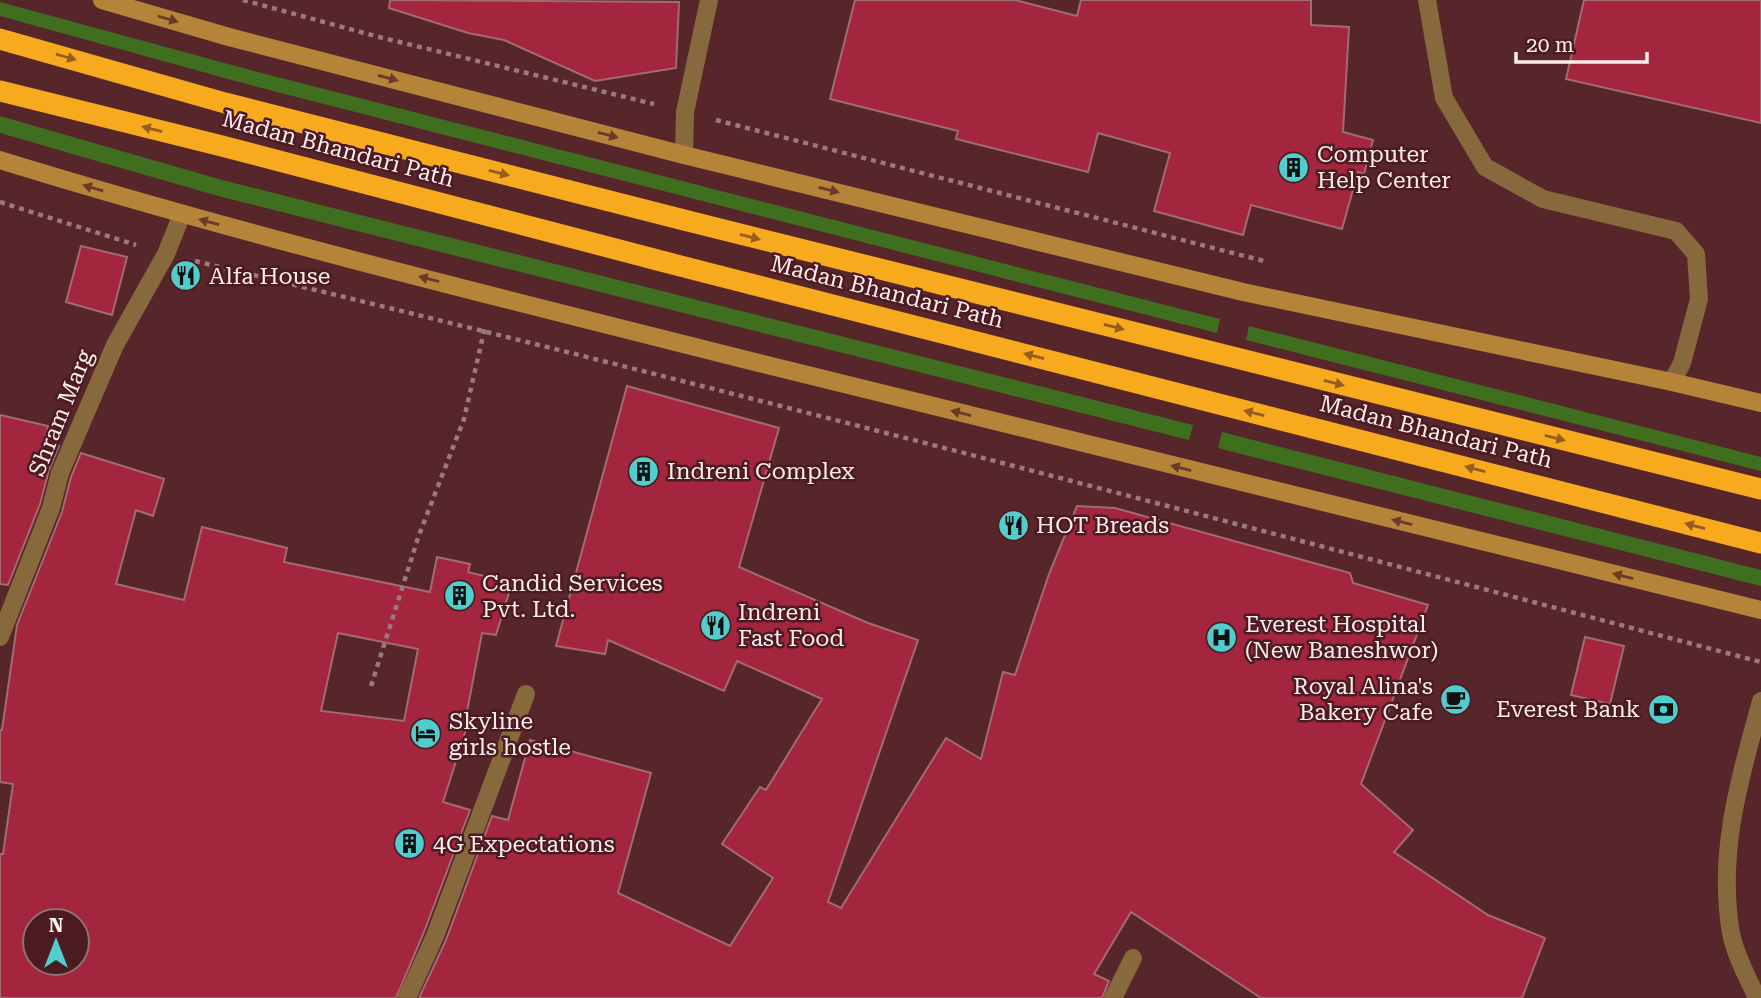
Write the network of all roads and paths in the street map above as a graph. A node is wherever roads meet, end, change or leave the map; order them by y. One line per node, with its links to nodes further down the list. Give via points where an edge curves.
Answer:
1 (102, 0): 8 (street, one-way to 8)
2 (243, 0): 7 (path)
3 (709, 0): 7 (street)
4 (1427, 0): 16 (street, via 1444,98 1485,167 1543,199 1676,231 1696,254 1699,299 1682,363)
5 (0, 39): 18 (highway, Madan Bhandari Path, one-way to 18, via 225,103)
6 (0, 91): 19 (highway, Madan Bhandari Path, one-way to 6)
7 (685, 112): 8 (street); 13 (path)
8 (684, 155): 16 (street, one-way to 16, via 1243,292)
9 (0, 160): 11 (street, one-way to 9)
10 (0, 202): 12 (path)
11 (182, 214): 12 (street, Shram Marg); 14 (street, one-way to 11)
12 (166, 254): 15 (path); 20 (street, Shram Marg, via 115,345)
13 (1266, 261)
14 (495, 296): 15 (path); 21 (street, one-way to 14)
15 (484, 330): 23 (path); 24 (path, via 464,419 419,535)
16 (1672, 382): 17 (street)
17 (1761, 403)
18 (1761, 489)
19 (1761, 543)
20 (5, 610): 22 (street, Shram Marg)
21 (1761, 610)
22 (0, 637)
23 (1761, 662)
24 (371, 686)
25 (526, 694): 28 (street)
26 (1761, 701): 30 (street, via 1733,808 1726,877 1731,936)
27 (1133, 958): 29 (street)
28 (407, 998)
29 (1113, 998)
30 (1757, 998)

